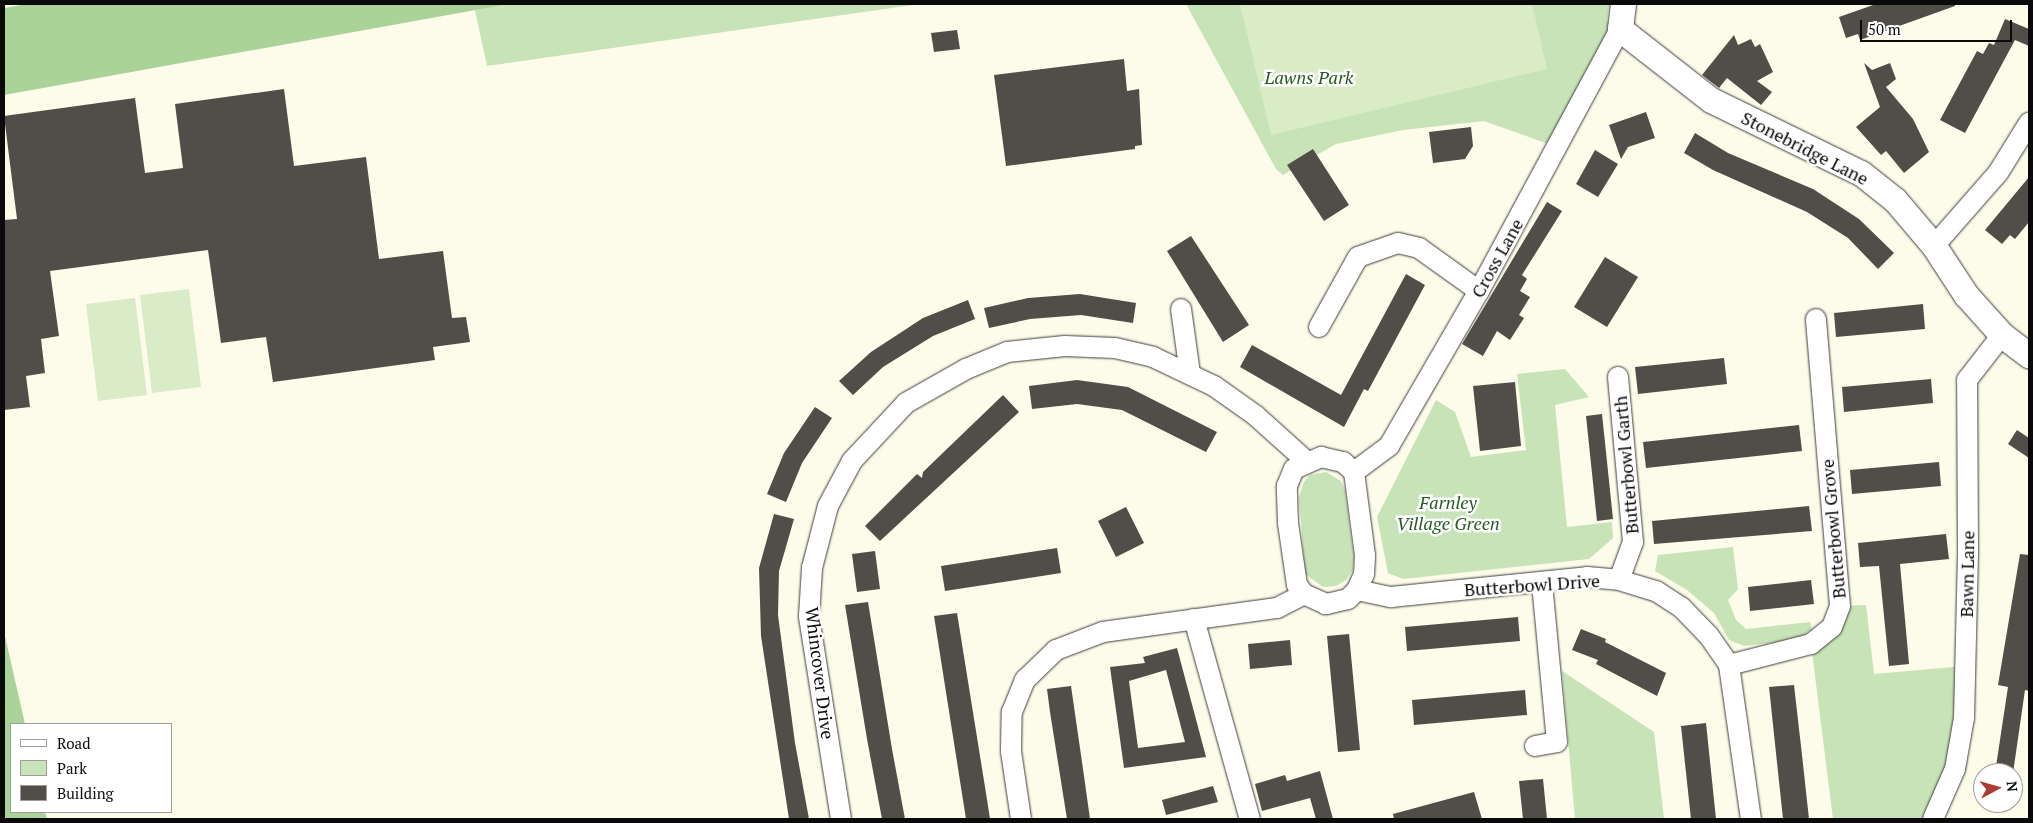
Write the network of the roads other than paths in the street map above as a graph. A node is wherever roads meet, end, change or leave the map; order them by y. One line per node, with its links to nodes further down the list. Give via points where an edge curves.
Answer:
1 (1623, 4): 2 (street)
2 (1620, 29): 4 (street, Stonebridge Lane, via 1711,100 1861,173 1895,200); 5 (street, Cross Lane)
3 (2029, 123): 4 (street, via 2020,144 1998,174)
4 (1934, 246): 9 (street, Stonebridge Lane, via 1966,295)
5 (1479, 291): 8 (street, via 1418,248 1398,243 1358,257); 14 (street, Cross Lane, via 1389,446)
6 (1181, 309): 11 (street)
7 (1816, 319): 20 (street, Butterbowl Grove, via 1840,606 1832,627 1811,644)
8 (1319, 327)
9 (2002, 335): 10 (street, Stonebridge Lane); 26 (street, Bawn Lane, via 1967,380 1968,551 1964,718 1955,769)
10 (2029, 355)
11 (1190, 374): 13 (street, Whincover Drive, via 1214,386 1255,415); 22 (street, Whincover Drive, via 1153,357 1115,348 1065,346 1007,352 966,370 906,404 852,461 828,506 812,568 810,616)
12 (1618, 377): 15 (street, Butterbowl Garth, via 1633,542)
13 (1306, 461): 14 (street, via 1321,457 1343,462); 18 (street, via 1294,469 1287,486 1288,523 1297,585)
14 (1354, 472): 17 (street, via 1365,556 1364,574)
15 (1619, 580): 16 (street, Butterbowl Drive, via 1587,577); 20 (street, Butterbowl Drive, via 1656,591 1681,607 1709,636)
16 (1542, 583): 17 (street, Butterbowl Drive, via 1392,597); 21 (street, via 1557,742)
17 (1357, 590): 18 (street, via 1348,599 1326,604)
18 (1304, 594): 19 (street, via 1290,604 1270,610)
19 (1194, 619): 23 (street, via 1103,632 1056,650 1025,680 1012,712 1011,751); 24 (street)
20 (1729, 665): 25 (street, Butterbowl Drive)
21 (1535, 746)
22 (841, 819)
23 (1021, 819)
24 (1250, 819)
25 (1751, 819)
26 (1933, 819)

